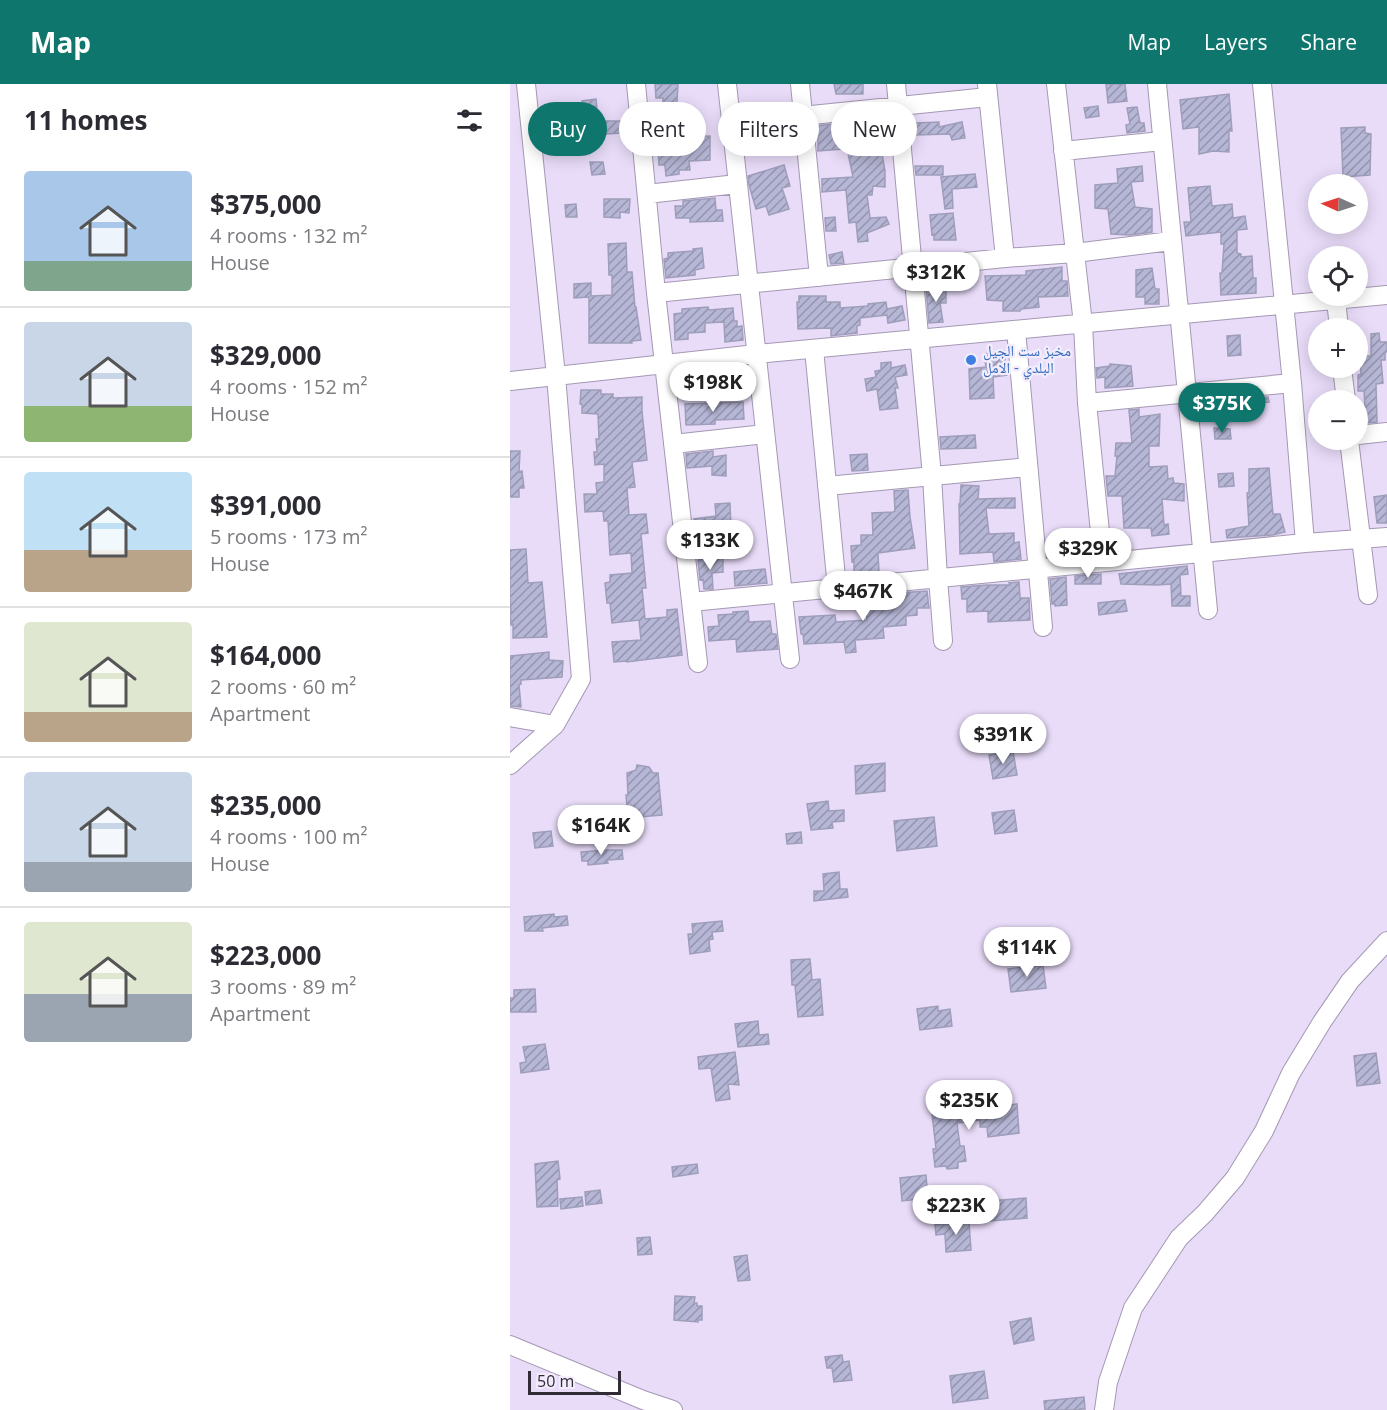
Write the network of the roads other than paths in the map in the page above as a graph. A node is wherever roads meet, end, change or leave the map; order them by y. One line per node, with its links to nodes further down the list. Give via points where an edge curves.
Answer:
1 (526, 84): 37 (street)
2 (636, 84): 18 (street)
3 (726, 84): 17 (street)
4 (800, 84): 10 (street)
5 (896, 84): 11 (street)
6 (1056, 84): 14 (street)
7 (1157, 84): 13 (street)
8 (1262, 84): 29 (street)
9 (987, 91): 12 (street); 21 (street)
10 (801, 102)
11 (898, 102)
12 (917, 104)
13 (1162, 141): 14 (street); 19 (street)
14 (1063, 151): 20 (street)
15 (806, 156): 23 (street)
16 (903, 156): 22 (street)
17 (737, 184): 18 (street); 24 (street)
18 (646, 194): 25 (street)
19 (1171, 241): 20 (street); 30 (street)
20 (1075, 253): 21 (street); 31 (street)
21 (1005, 258): 22 (street)
22 (913, 267): 23 (street); 33 (street)
23 (819, 277): 24 (street)
24 (748, 284): 25 (street); 35 (street)
25 (656, 293): 36 (street)
26 (1387, 295): 27 (street)
27 (1368, 297)
28 (1308, 303): 29 (street)
29 (1285, 305): 30 (street); 39 (street)
30 (1179, 315): 31 (street); 40 (street)
31 (1083, 324): 32 (street); 41 (street)
32 (1016, 330): 33 (street); 47 (street)
33 (920, 339): 34 (street); 48 (street)
34 (814, 349): 35 (street); 49 (street)
35 (756, 354): 36 (street); 43 (street)
36 (664, 364): 37 (street); 45 (street)
37 (556, 376): 38 (street); 67 (street, via 581,679)
38 (510, 381)
39 (1292, 383): 40 (street); 52 (street)
40 (1186, 394): 41 (street); 53 (street)
41 (1088, 404): 54 (street)
42 (1387, 432): 44 (street)
43 (765, 434): 45 (street); 58 (street)
44 (1368, 434)
45 (673, 444): 60 (street)
46 (1350, 450): 51 (street)
47 (1028, 467): 48 (street); 55 (street)
48 (932, 476): 49 (street); 56 (street)
49 (827, 486): 57 (street)
50 (1387, 537): 51 (street)
51 (1361, 539): 52 (street); 59 (street)
52 (1305, 543): 53 (street)
53 (1202, 554): 54 (street); 61 (street)
54 (1103, 562): 55 (street)
55 (1037, 569): 56 (street); 62 (street)
56 (938, 578): 57 (street); 63 (street)
57 (837, 588): 58 (street)
58 (783, 593): 60 (street); 64 (street)
59 (1368, 595)
60 (691, 602): 65 (street)
61 (1208, 610)
62 (1043, 627)
63 (943, 641)
64 (790, 659)
65 (698, 663)
66 (510, 717): 67 (street)
67 (555, 725): 68 (street)
68 (510, 765)
69 (1387, 941): 72 (street, via 1350,981 1322,1022 1235,1178 1179,1238 1134,1308 1108,1382)
70 (510, 1345): 71 (street)
71 (672, 1410)
72 (1104, 1410)

